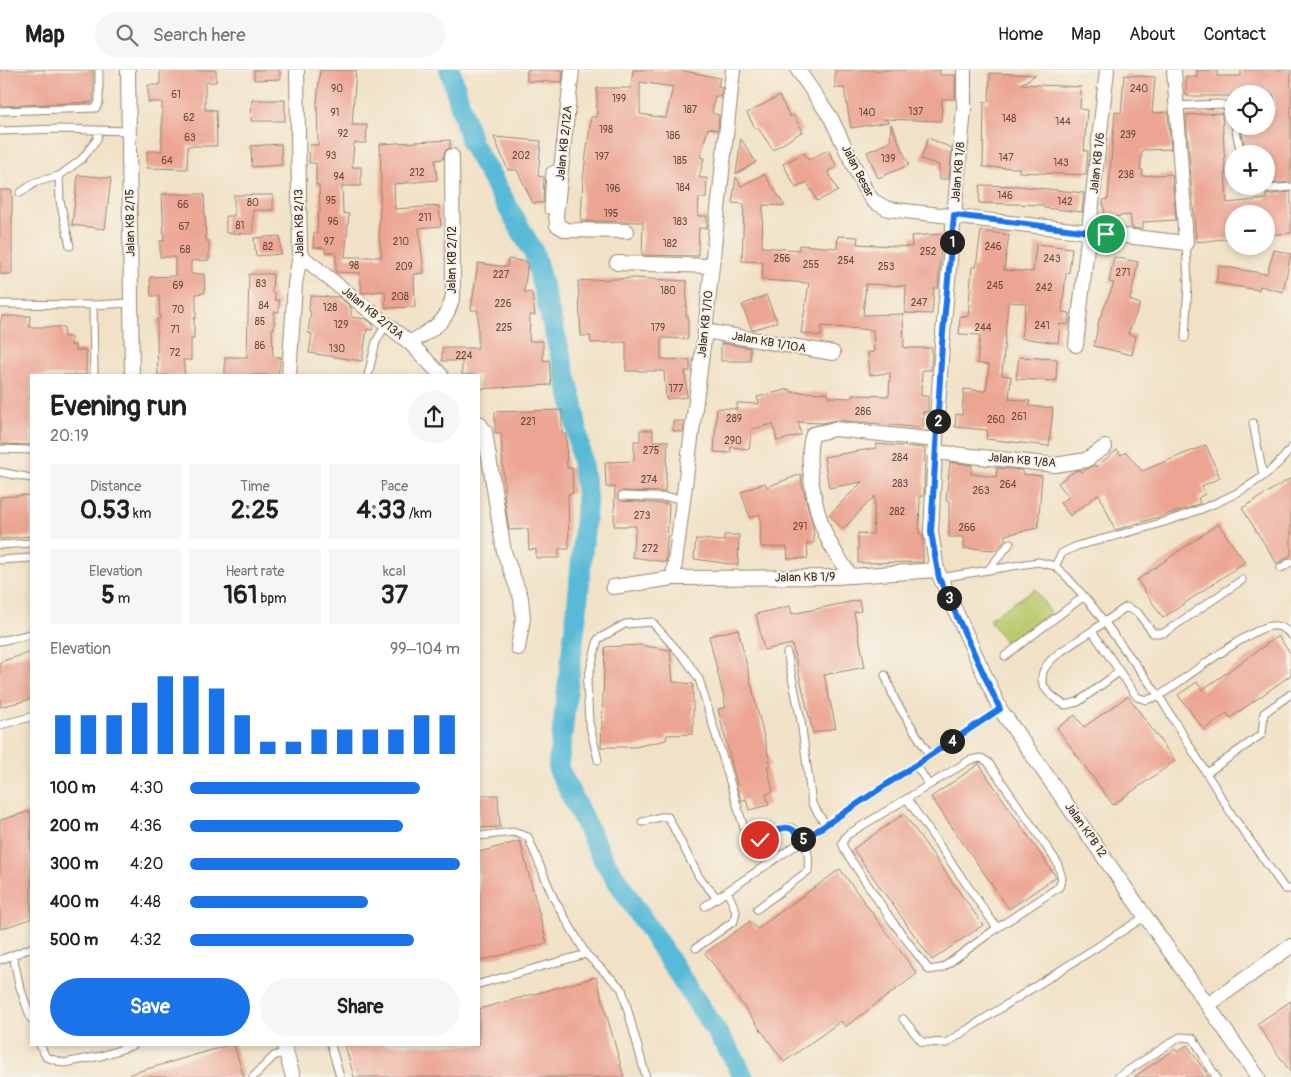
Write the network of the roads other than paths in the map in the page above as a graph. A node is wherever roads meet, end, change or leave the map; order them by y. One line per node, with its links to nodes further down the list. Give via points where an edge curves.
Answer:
1 (98, 70): 12 (lane, via 99,102 96,108)
2 (128, 70): 15 (street, Jalan KB 2/15)
3 (297, 70): 26 (street, Jalan KB 2/13)
4 (572, 70): 22 (street, Jalan KB 2/12A, via 562,166 552,212 558,225 566,230)
5 (734, 70): 28 (street, Jalan KB 1/10)
6 (798, 70): 21 (street, Jalan Besar, via 831,118 873,201 888,209)
7 (1107, 70): 23 (street, Jalan KB 1/6)
8 (1174, 70): 10 (street)
9 (965, 72): 21 (street, Jalan KB 1/8)
10 (1176, 106): 11 (lane); 24 (street)
11 (1225, 106)
12 (0, 111)
13 (0, 131): 14 (lane)
14 (99, 131): 15 (lane); 17 (lane, via 82,159)
15 (129, 131): 29 (street, Jalan KB 2/15)
16 (452, 156): 35 (street, Jalan KB 2/12, via 453,295 450,313)
17 (59, 176): 20 (lane, via 36,182); 25 (lane, via 60,201)
18 (1291, 187): 19 (lane)
19 (1275, 188)
20 (20, 194)
21 (954, 215): 23 (street, Jalan Besar); 45 (street, Jalan KB 1/8)
22 (627, 230)
23 (1090, 232): 24 (street, Jalan Besar); 36 (street, Jalan KB 1/6)
24 (1186, 243): 34 (lane)
25 (70, 246)
26 (300, 255): 32 (street, Jalan KB 2/13A); 40 (street, Jalan KB 2/13)
27 (617, 263): 28 (street)
28 (711, 266): 33 (street, Jalan KB 1/10)
29 (131, 303): 31 (lane); 39 (street, Jalan KB 2/15)
30 (0, 304): 31 (lane)
31 (93, 305): 38 (lane)
32 (386, 324): 35 (street, Jalan KB 2/13A); 41 (lane, via 376,342)
33 (705, 331): 37 (street, Jalan KB 1/10A); 54 (street, Jalan KB 1/10)
34 (1185, 338)
35 (410, 343): 42 (street, Jalan KB 2/13A)
36 (1076, 346)
37 (833, 353)
38 (94, 374)
39 (132, 374)
40 (289, 374)
41 (368, 374)
42 (440, 374)
43 (1253, 422): 51 (lane)
44 (480, 424): 75 (street, via 485,432 508,565 521,598 523,618)
45 (936, 446): 46 (street, Jalan KB 1/8A, via 1054,465 1086,460); 64 (street, Jalan KB 1/8, via 931,532); 65 (street, Jalan KB 1/8A, via 835,429 814,434 810,455 818,514)
46 (1105, 447)
47 (1291, 448): 51 (lane, via 1282,461)
48 (0, 449): 49 (lane)
49 (30, 450)
50 (0, 472): 52 (lane)
51 (1264, 475): 61 (lane, via 1185,516 1077,546 1062,553)
52 (30, 478)
53 (622, 496): 54 (lane)
54 (683, 498): 66 (street, Jalan KB 1/10)
55 (30, 543): 57 (lane)
56 (1010, 544): 63 (lane)
57 (0, 545)
58 (30, 558): 59 (lane)
59 (0, 560)
60 (1291, 562): 62 (lane)
61 (1054, 566): 63 (lane, Jalan KB 1/9, via 1038,562); 69 (lane, via 1068,576)
62 (1281, 568)
63 (989, 569): 64 (lane, Jalan KB 1/9)
64 (938, 574): 65 (street, Jalan KB 1/9); 82 (street, Jalan KPB 12)
65 (850, 576): 66 (street, Jalan KB 1/9)
66 (674, 578): 68 (street, Jalan KB 1/9)
67 (1242, 580): 70 (lane, via 1164,634 1153,632 1138,613 1126,607)
68 (613, 587)
69 (1083, 597): 70 (lane); 77 (lane)
70 (1104, 622): 71 (lane); 81 (lane)
71 (1092, 631): 78 (lane); 78 (lane, via 1047,663 1042,671 1042,682 1054,699 1065,705 1078,702)
72 (30, 634): 74 (lane)
73 (1291, 635): 81 (lane, via 1286,629 1272,626 1252,633)
74 (0, 641)
75 (518, 648)
76 (787, 653): 92 (lane, via 801,721 812,804)
77 (1005, 656)
78 (1119, 672): 81 (lane, via 1138,697 1146,700)
79 (885, 675): 85 (lane, via 895,700)
80 (1291, 694): 88 (lane, via 1264,712 1262,734)
81 (1159, 696): 88 (lane)
82 (1000, 709): 85 (lane); 100 (street, Jalan KPB 12)
83 (30, 717): 84 (lane)
84 (0, 726)
85 (930, 756): 87 (lane)
86 (598, 760): 94 (lane, via 589,722 587,683 598,639 625,624 652,622 699,679 747,838 760,840 790,827)
87 (916, 765): 89 (lane); 92 (lane)
88 (1207, 773): 95 (lane, via 1234,818 1286,890)
89 (929, 785): 90 (lane); 101 (lane, via 970,760 980,758 988,762 1057,862 1062,878 1060,887)
90 (907, 799): 101 (lane); 101 (lane, via 847,836 842,843 892,921 929,970 942,968)
91 (642, 822): 97 (lane, via 668,818 700,877)
92 (826, 825): 94 (lane)
93 (480, 836): 105 (lane, via 513,832 528,837 554,899)
94 (803, 840): 96 (lane); 99 (lane, via 810,853 808,871)
95 (1291, 889)
96 (727, 891): 97 (lane); 104 (lane, via 736,910 734,921)
97 (716, 898): 98 (lane)
98 (705, 906)
99 (757, 909)
100 (1146, 916): 109 (street, Jalan KPB 12); 111 (lane, via 946,1043 922,1042)
101 (997, 928)
102 (1291, 946): 109 (street)
103 (30, 948): 106 (lane)
104 (696, 948)
105 (586, 954): 108 (lane); 119 (lane, via 622,989)
106 (13, 955): 107 (lane); 110 (lane)
107 (0, 960)
108 (480, 984)
109 (1208, 1005): 122 (street, Jalan KPB 12)
110 (30, 1016)
111 (903, 1019)
112 (40, 1046): 113 (lane, via 46,1057 64,1063)
113 (131, 1046)
114 (331, 1046): 118 (lane)
115 (284, 1048): 116 (lane); 117 (street)
116 (253, 1077)
117 (293, 1077)
118 (340, 1077)
119 (646, 1077)
120 (1118, 1077): 121 (lane, via 1180,1037 1193,1038)
121 (1216, 1077)
122 (1258, 1077)

